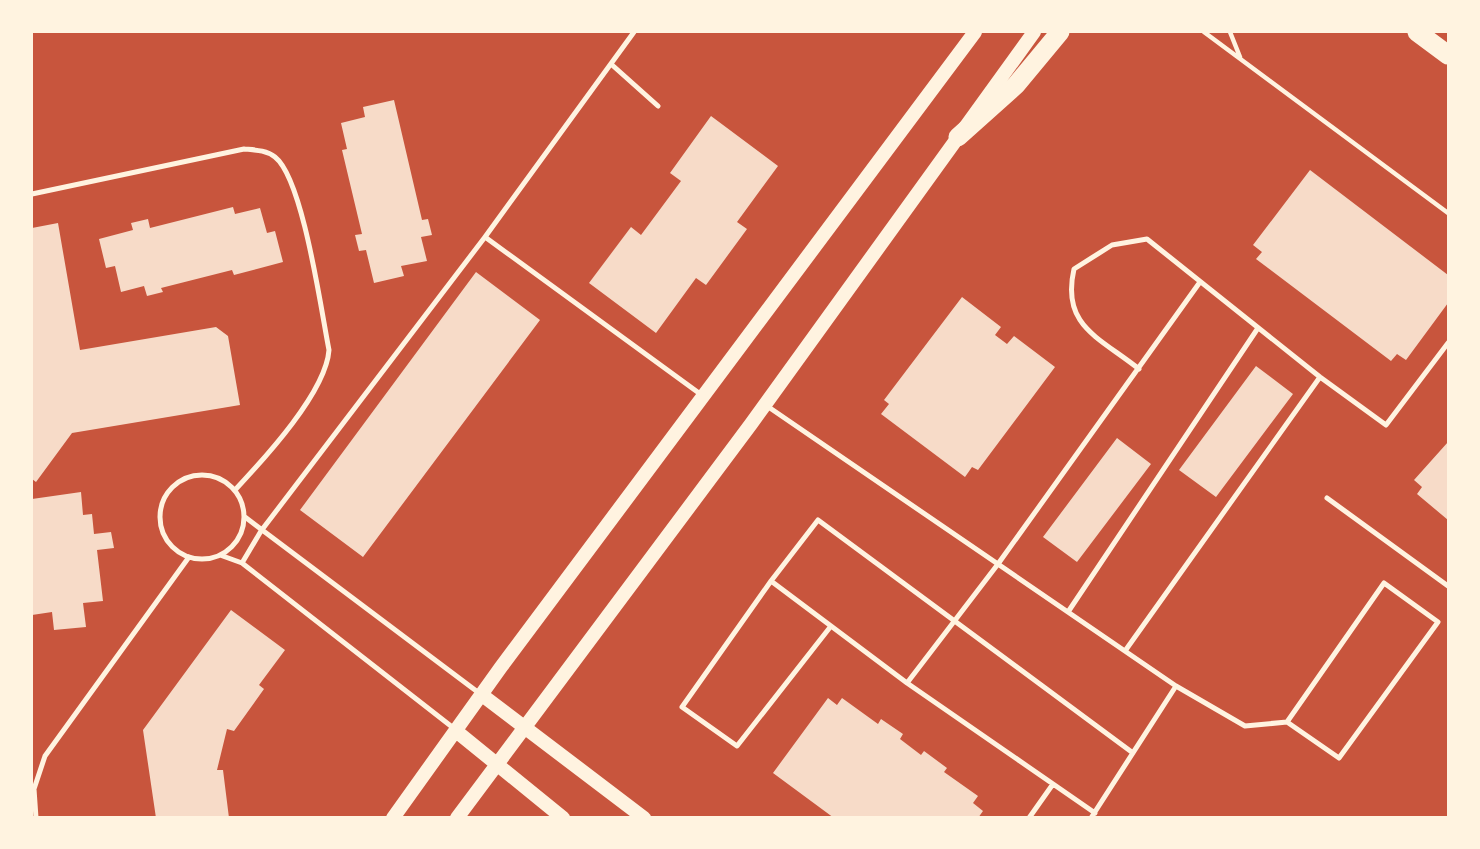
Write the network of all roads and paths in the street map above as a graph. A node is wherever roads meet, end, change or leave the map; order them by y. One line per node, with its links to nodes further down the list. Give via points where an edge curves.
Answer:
1 (634, 32): 10 (lane)
2 (975, 32): 21 (main road)
3 (1034, 32): 12 (main road)
4 (1060, 32): 12 (highway, via 1016,85)
5 (1204, 32): 9 (path)
6 (1230, 32): 9 (path)
7 (1417, 32): 8 (highway)
8 (1448, 55)
9 (1240, 58): 14 (path)
10 (611, 64): 11 (lane); 15 (lane)
11 (658, 106)
12 (958, 136): 22 (main road)
13 (32, 194): 23 (lane, via 244,149 275,157 286,170 294,186 329,350 328,368 260,463)
14 (1448, 213)
15 (485, 237): 21 (lane); 26 (lane)
16 (1200, 282): 17 (lane); 19 (lane); 19 (lane, via 1147,239 1112,245 1074,269 1069,293 1076,319)
17 (1258, 328): 20 (lane); 33 (lane)
18 (1448, 344): 20 (lane, via 1386,425)
19 (1139, 369): 30 (lane)
20 (1320, 377): 36 (lane)
21 (703, 396): 39 (main road)
22 (765, 404): 30 (lane); 41 (main road)
23 (235, 490): 25 (lane); 28 (lane, via 225,481 197,475 183,479 164,499 161,527 177,551)
24 (1327, 498): 32 (lane)
25 (245, 517): 26 (lane); 27 (lane, via 238,540)
26 (261, 531): 29 (lane); 39 (lane)
27 (220, 555): 28 (lane); 29 (lane)
28 (189, 557): 47 (lane, via 45,756 34,789)
29 (242, 563): 42 (lane)
30 (998, 565): 33 (lane); 34 (lane)
31 (771, 581): 34 (lane, via 818,520); 35 (lane); 35 (lane, via 682,707 737,746)
32 (1448, 586)
33 (1068, 612): 36 (lane)
34 (955, 621): 37 (lane); 43 (lane)
35 (831, 626): 37 (lane)
36 (1125, 651): 38 (lane)
37 (907, 683): 45 (lane)
38 (1176, 687): 40 (lane, via 1245,726); 43 (lane)
39 (482, 695): 41 (main road); 42 (main road)
40 (1287, 722): 40 (lane, via 1339,758 1438,622 1384,583)
41 (526, 726): 44 (main road); 51 (main road)
42 (456, 731): 44 (main road); 48 (main road)
43 (1133, 753): 46 (lane)
44 (496, 764): 49 (main road); 50 (main road)
45 (1053, 784): 46 (lane); 52 (lane)
46 (1093, 815)
47 (36, 817)
48 (393, 817)
49 (457, 817)
50 (563, 817)
51 (644, 817)
52 (1029, 817)

